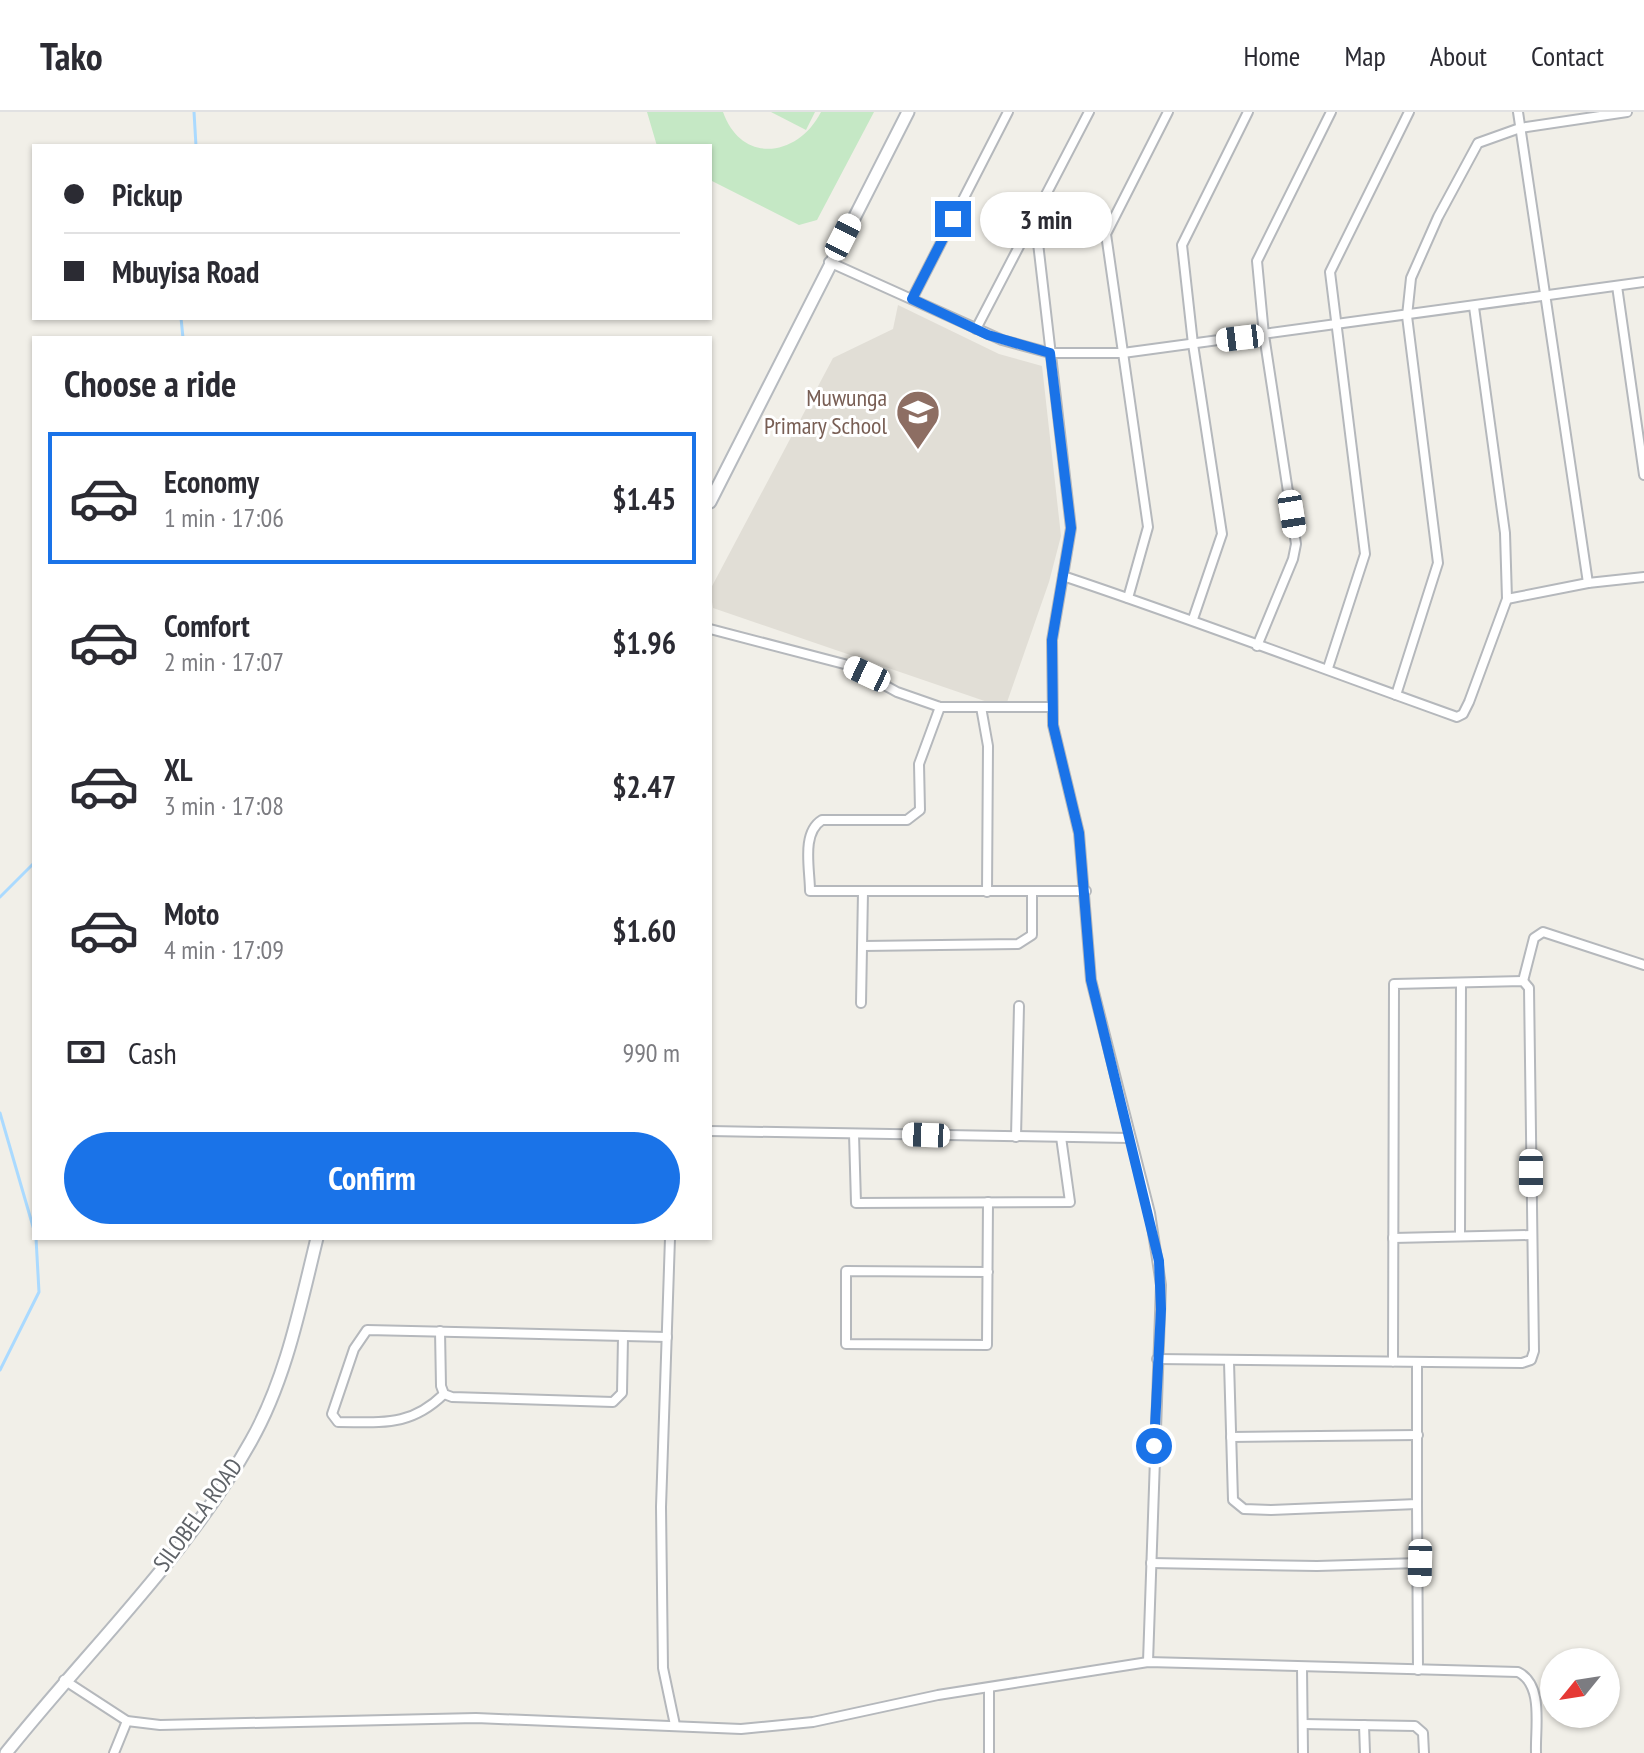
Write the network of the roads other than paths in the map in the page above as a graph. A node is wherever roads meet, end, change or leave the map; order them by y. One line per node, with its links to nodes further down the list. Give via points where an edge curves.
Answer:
1 (908, 112): 12 (street)
2 (1008, 112): 16 (street)
3 (1089, 112): 11 (street)
4 (1168, 112): 24 (street, via 1106,234)
5 (1248, 112): 22 (street, via 1182,245)
6 (1331, 112): 21 (street, via 1257,261)
7 (1409, 112): 19 (street, via 1330,272)
8 (1518, 112): 10 (street)
9 (1627, 112): 10 (street)
10 (1520, 128): 15 (street); 18 (street, via 1475,146 1411,278)
11 (1035, 217): 20 (street); 23 (street)
12 (829, 262): 16 (street); 26 (street)
13 (1644, 282): 14 (street)
14 (1617, 286): 15 (street); 25 (street)
15 (1547, 298): 17 (street); 29 (street)
16 (912, 299): 20 (street)
17 (1474, 307): 18 (street); 31 (street, via 1505,533)
18 (1407, 316): 19 (street); 36 (street, via 1438,563)
19 (1335, 326): 21 (street); 35 (street, via 1365,554)
20 (976, 329): 23 (street)
21 (1264, 335): 22 (street); 34 (street, via 1296,544)
22 (1193, 344): 24 (street); 32 (street, via 1222,534)
23 (1050, 353): 24 (street); 27 (street, via 1071,528)
24 (1123, 353): 30 (street, via 1148,532)
25 (1644, 475)
26 (712, 498)
27 (1063, 576): 30 (street); 39 (street, via 1052,640)
28 (1644, 577): 29 (street)
29 (1588, 583): 31 (street)
30 (1128, 598): 32 (street)
31 (1507, 599): 36 (street, via 1463,714 1457,717)
32 (1193, 619): 34 (street)
33 (712, 630): 37 (street, via 848,665 897,692)
34 (1257, 646): 35 (street)
35 (1328, 668): 36 (street)
36 (1396, 695)
37 (940, 707): 38 (street); 41 (street, via 919,764 920,810 915,817 822,820 809,836 810,891)
38 (981, 707): 39 (street); 42 (street, via 988,746)
39 (1051, 707): 40 (street)
40 (1086, 891): 43 (street); 54 (street, via 1091,980)
41 (863, 892): 42 (street); 44 (street)
42 (987, 892): 43 (street)
43 (1032, 892): 44 (street, via 1032,935 1018,944)
44 (863, 946): 48 (street)
45 (1644, 965): 46 (street, via 1543,932 1534,938)
46 (1523, 981): 47 (street); 57 (street, via 1529,988)
47 (1461, 983): 56 (street); 58 (street, via 1399,982 1392,990)
48 (861, 1003)
49 (1019, 1006): 52 (street)
50 (712, 1131): 51 (street)
51 (854, 1134): 52 (street); 55 (street, via 856,1203)
52 (1016, 1137): 53 (street)
53 (1061, 1137): 54 (street); 55 (street, via 1070,1202)
54 (1130, 1138): 65 (street, via 1159,1261)
55 (988, 1202): 61 (street)
56 (1460, 1234): 57 (street); 58 (street)
57 (1531, 1235): 68 (street, via 1531,1360)
58 (1393, 1238): 67 (street)
59 (317, 1240): 78 (street, SILOBELA ROAD, via 291,1345 251,1440 186,1541)
60 (670, 1240): 64 (street)
61 (988, 1272): 61 (street, via 987,1345 846,1344 846,1271)
62 (440, 1331): 63 (street); 69 (street); 69 (street, via 367,1330 354,1349 332,1414 338,1422 396,1422 425,1412)
63 (623, 1337): 64 (street); 69 (street, via 622,1393 613,1402)
64 (667, 1337): 82 (street, via 663,1668)
65 (1157, 1359): 66 (street); 73 (street)
66 (1229, 1362): 67 (street); 71 (street)
67 (1393, 1362): 68 (street)
68 (1417, 1363): 70 (street)
69 (444, 1394)
70 (1418, 1435): 71 (street); 72 (street)
71 (1231, 1437): 72 (street, via 1233,1500 1244,1509)
72 (1417, 1504): 74 (street)
73 (1151, 1563): 74 (street); 75 (street)
74 (1420, 1563): 77 (street)
75 (1148, 1662): 76 (street); 79 (street)
76 (1302, 1668): 77 (street); 81 (street)
77 (1418, 1670): 90 (street, via 1518,1672 1527,1677 1535,1689)
78 (64, 1680): 80 (street); 84 (street, SILOBELA ROAD)
79 (989, 1690): 82 (street, via 938,1695 813,1722 741,1729); 86 (street)
80 (127, 1721): 82 (street, via 205,1727 476,1718); 85 (street)
81 (1303, 1724): 83 (street); 87 (street)
82 (675, 1725)
83 (1364, 1725): 88 (street); 89 (street, via 1415,1726 1423,1733)
84 (6, 1753)
85 (114, 1753)
86 (989, 1753)
87 (1303, 1753)
88 (1365, 1753)
89 (1424, 1753)
90 (1536, 1753)

